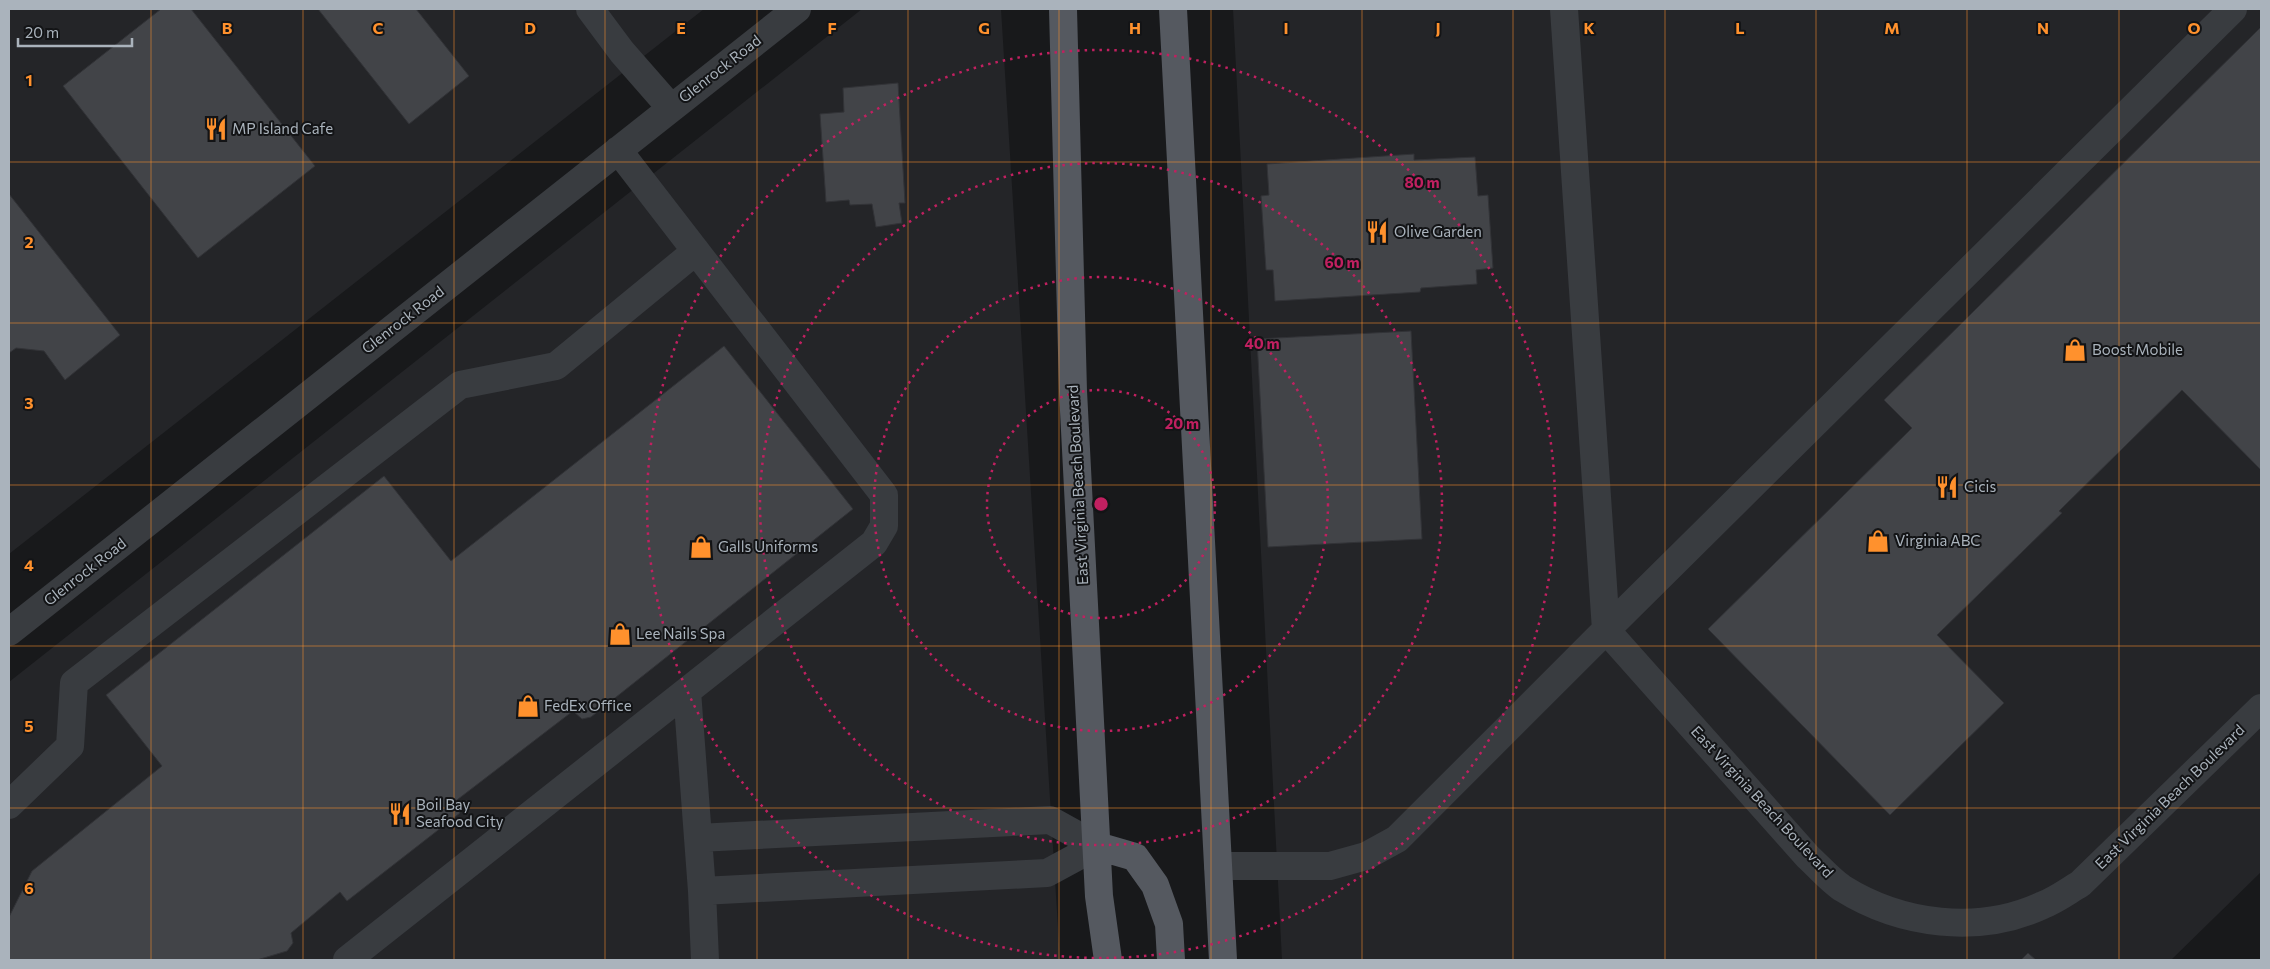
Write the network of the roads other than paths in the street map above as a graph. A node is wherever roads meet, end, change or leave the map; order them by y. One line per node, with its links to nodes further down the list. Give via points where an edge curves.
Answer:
1 (590, 9): 7 (street)
2 (797, 9): 7 (street, Glenrock Road)
3 (1063, 9): 16 (main road, East Virginia Beach Boulevard, via 1073,391)
4 (1173, 9): 17 (main road)
5 (1564, 9): 10 (street)
6 (2233, 9): 10 (street)
7 (670, 108): 8 (street, Glenrock Road)
8 (618, 150): 9 (street); 11 (street, Glenrock Road)
9 (696, 251): 12 (street, via 884,495 885,508 884,526 874,543); 14 (street, via 556,366 460,385 74,683 70,746)
10 (1606, 630): 13 (street, East Virginia Beach Boulevard, via 1808,857 1840,886 1870,904 1918,920 1970,923 2011,916 2043,906 2080,884); 17 (street, via 1398,839 1366,856 1330,866)
11 (9, 632)
12 (687, 690): 15 (street); 20 (street)
13 (2261, 708)
14 (9, 805)
15 (698, 838): 16 (street, via 1050,820); 18 (street)
16 (1096, 846): 18 (street, via 1047,873); 19 (main road, East Virginia Beach Boulevard); 24 (main road, via 1135,857 1155,885 1169,924)
17 (1218, 866): 25 (main road)
18 (702, 891): 21 (street)
19 (1099, 896): 22 (street); 23 (main road, East Virginia Beach Boulevard)
20 (347, 960)
21 (705, 960)
22 (1100, 960)
23 (1108, 960)
24 (1170, 960)
25 (1223, 960)

